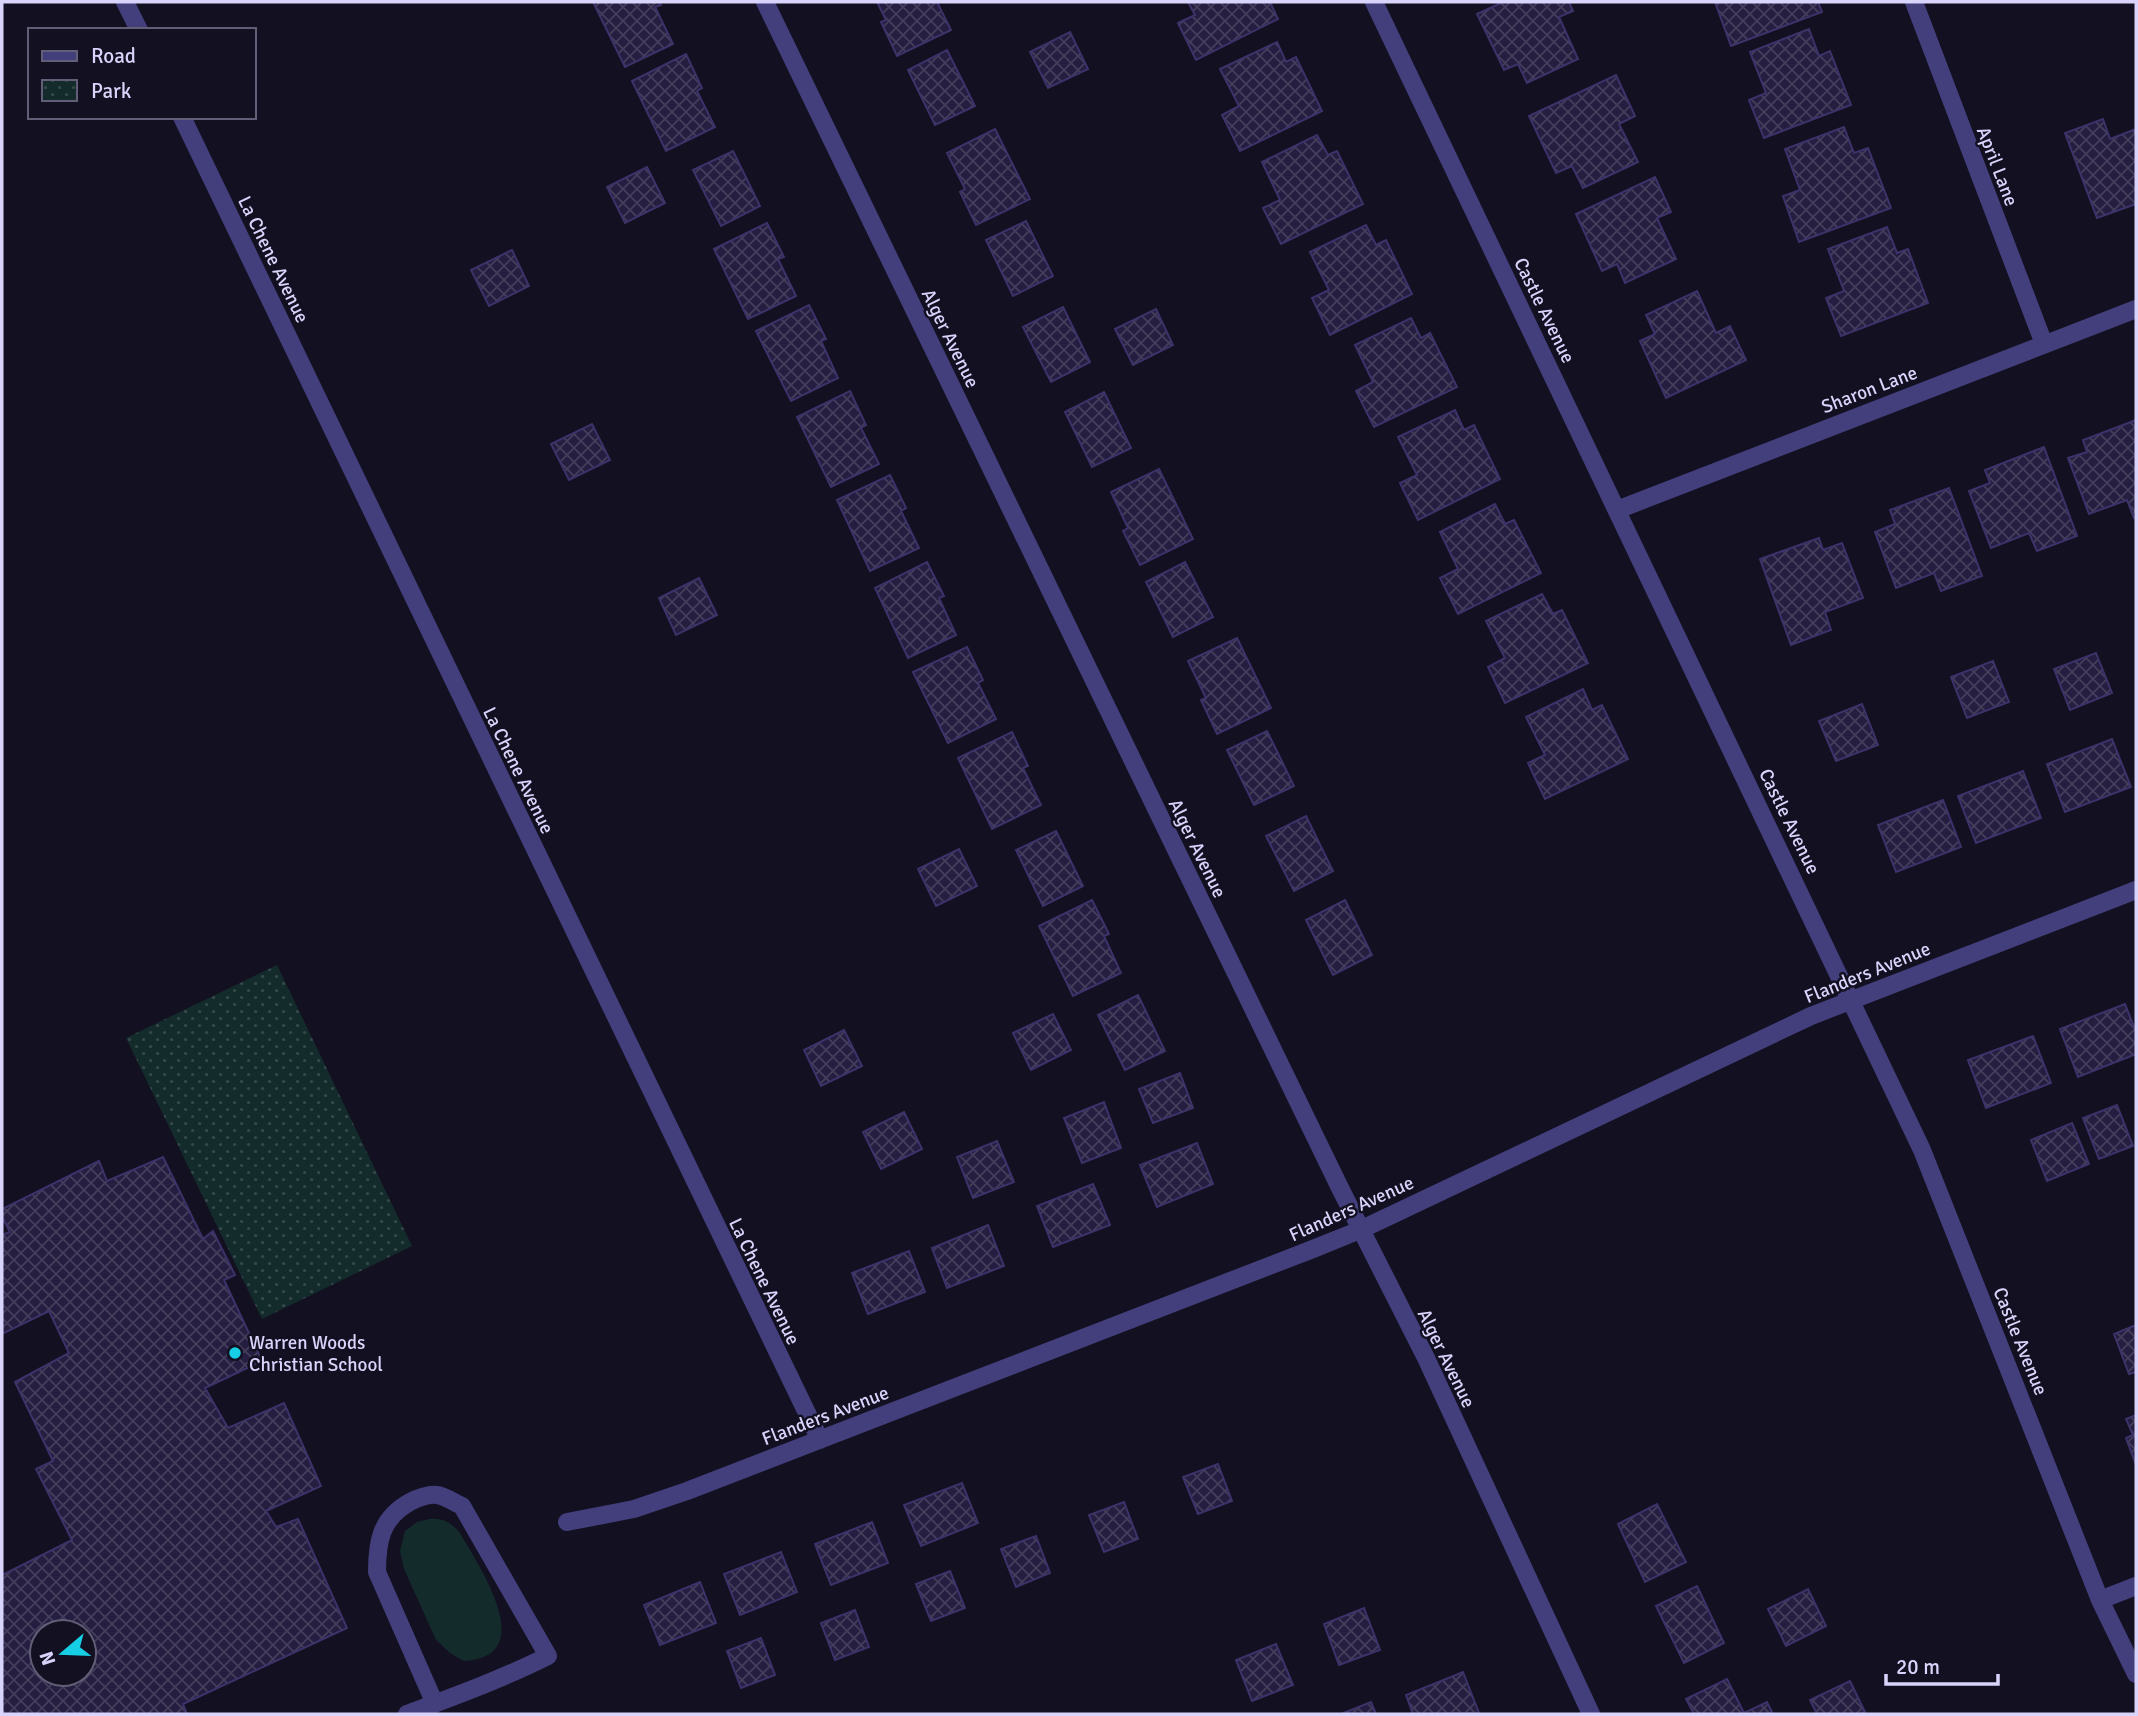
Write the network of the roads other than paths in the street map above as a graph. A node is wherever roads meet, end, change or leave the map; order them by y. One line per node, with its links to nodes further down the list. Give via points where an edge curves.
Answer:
1 (124, 2): 5 (street)
2 (765, 2): 12 (street, Alger Avenue)
3 (1374, 2): 9 (street, Castle Avenue)
4 (1914, 2): 8 (street, April Lane)
5 (138, 28)
6 (183, 119): 13 (street, La Chene Avenue)
7 (2136, 309): 8 (street, Sharon Lane)
8 (2044, 344): 9 (street, Sharon Lane)
9 (1617, 510): 11 (street, Castle Avenue)
10 (2136, 890): 11 (street, Flanders Avenue)
11 (1852, 999): 12 (street, Flanders Avenue); 16 (street, Castle Avenue, via 1923,1150)
12 (1360, 1230): 13 (street, Flanders Avenue); 20 (street, Alger Avenue, via 1426,1358)
13 (820, 1440): 14 (street, Flanders Avenue, via 634,1509)
14 (567, 1522)
15 (2136, 1586): 16 (street)
16 (2101, 1600): 17 (street, Castle Avenue)
17 (2136, 1674)
18 (435, 1703): 18 (street, via 377,1572 377,1549 396,1510 416,1498 436,1494 462,1506 548,1657); 19 (street)
19 (407, 1714)
20 (1591, 1714)

